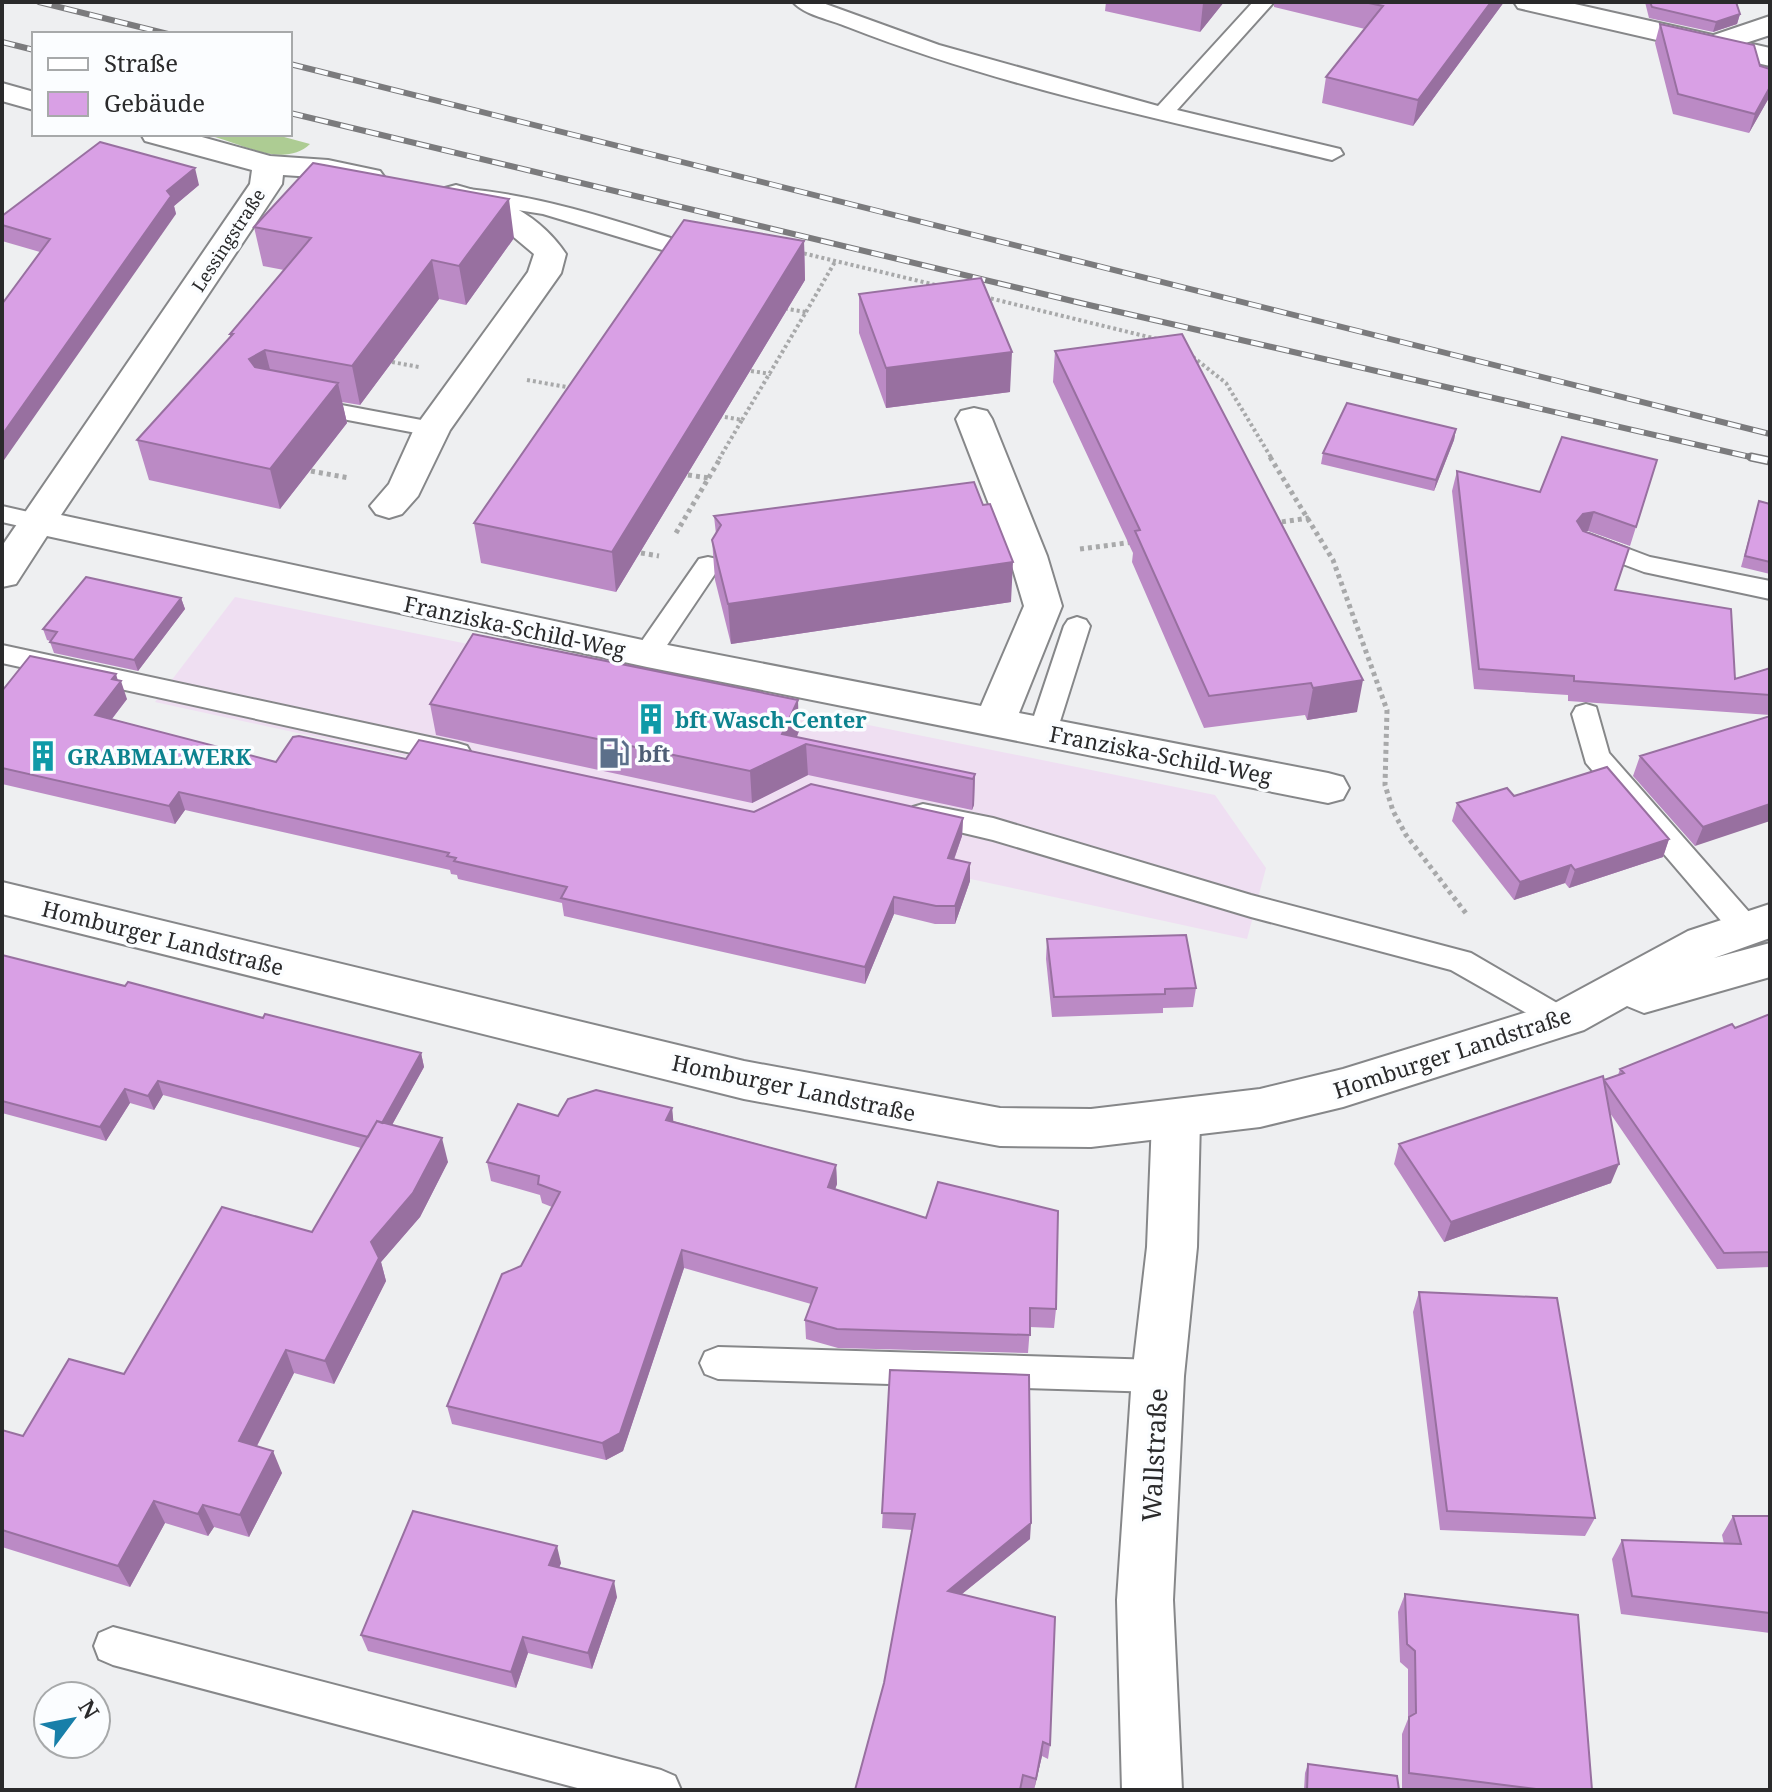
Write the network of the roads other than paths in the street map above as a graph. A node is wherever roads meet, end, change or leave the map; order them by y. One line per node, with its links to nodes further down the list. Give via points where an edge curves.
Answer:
1 (803, 2): 9 (lane, via 861,27 1035,82)
2 (1264, 2): 9 (lane)
3 (1528, 2): 5 (street)
4 (1770, 25): 5 (street)
5 (1715, 44): 6 (street)
6 (1770, 57)
7 (2, 92): 8 (street)
8 (32, 100)
9 (1164, 112): 11 (lane)
10 (163, 136): 12 (street)
11 (1332, 154)
12 (269, 165): 13 (street, Lessingstraße, via 328,169); 19 (street, Lessingstraße, via 266,184)
13 (427, 190): 14 (lane, via 501,198); 17 (street, Lessingstraße, via 509,216 538,235 550,254 544,273)
14 (669, 245)
15 (274, 399): 17 (lane)
16 (974, 419): 28 (street, via 1043,606)
17 (432, 429): 18 (street, Lessingstraße, via 405,488)
18 (389, 506)
19 (20, 518): 22 (street, Lessingstraße); 26 (street, Franziska-Schild-Weg)
20 (1587, 542): 23 (lane, via 1644,564)
21 (708, 565): 26 (lane)
22 (2, 575)
23 (1770, 590)
24 (1077, 626): 29 (lane)
25 (2, 654): 30 (lane)
26 (647, 654): 28 (street, Franziska-Schild-Weg)
27 (1586, 714): 34 (lane, via 1596,756)
28 (995, 721): 29 (street, Franziska-Schild-Weg)
29 (1043, 731): 31 (street, Franziska-Schild-Weg)
30 (483, 758)
31 (1328, 788)
32 (900, 809): 35 (lane, via 993,829 1460,961)
33 (2, 898): 36 (street, Homburger Landstraße, via 744,1080 870,1105 1000,1127 1091,1128)
34 (1762, 937): 35 (street, Homburger Landstraße, via 1724,975)
35 (1572, 1014): 36 (street, Homburger Landstraße, via 1343,1088 1260,1108)
36 (1176, 1120): 38 (street, Wallstraße, via 1172,1247)
37 (718, 1363): 38 (lane)
38 (1158, 1376): 41 (street, Wallstraße, via 1145,1600)
39 (113, 1646): 40 (lane)
40 (661, 1790)
41 (1152, 1790)

